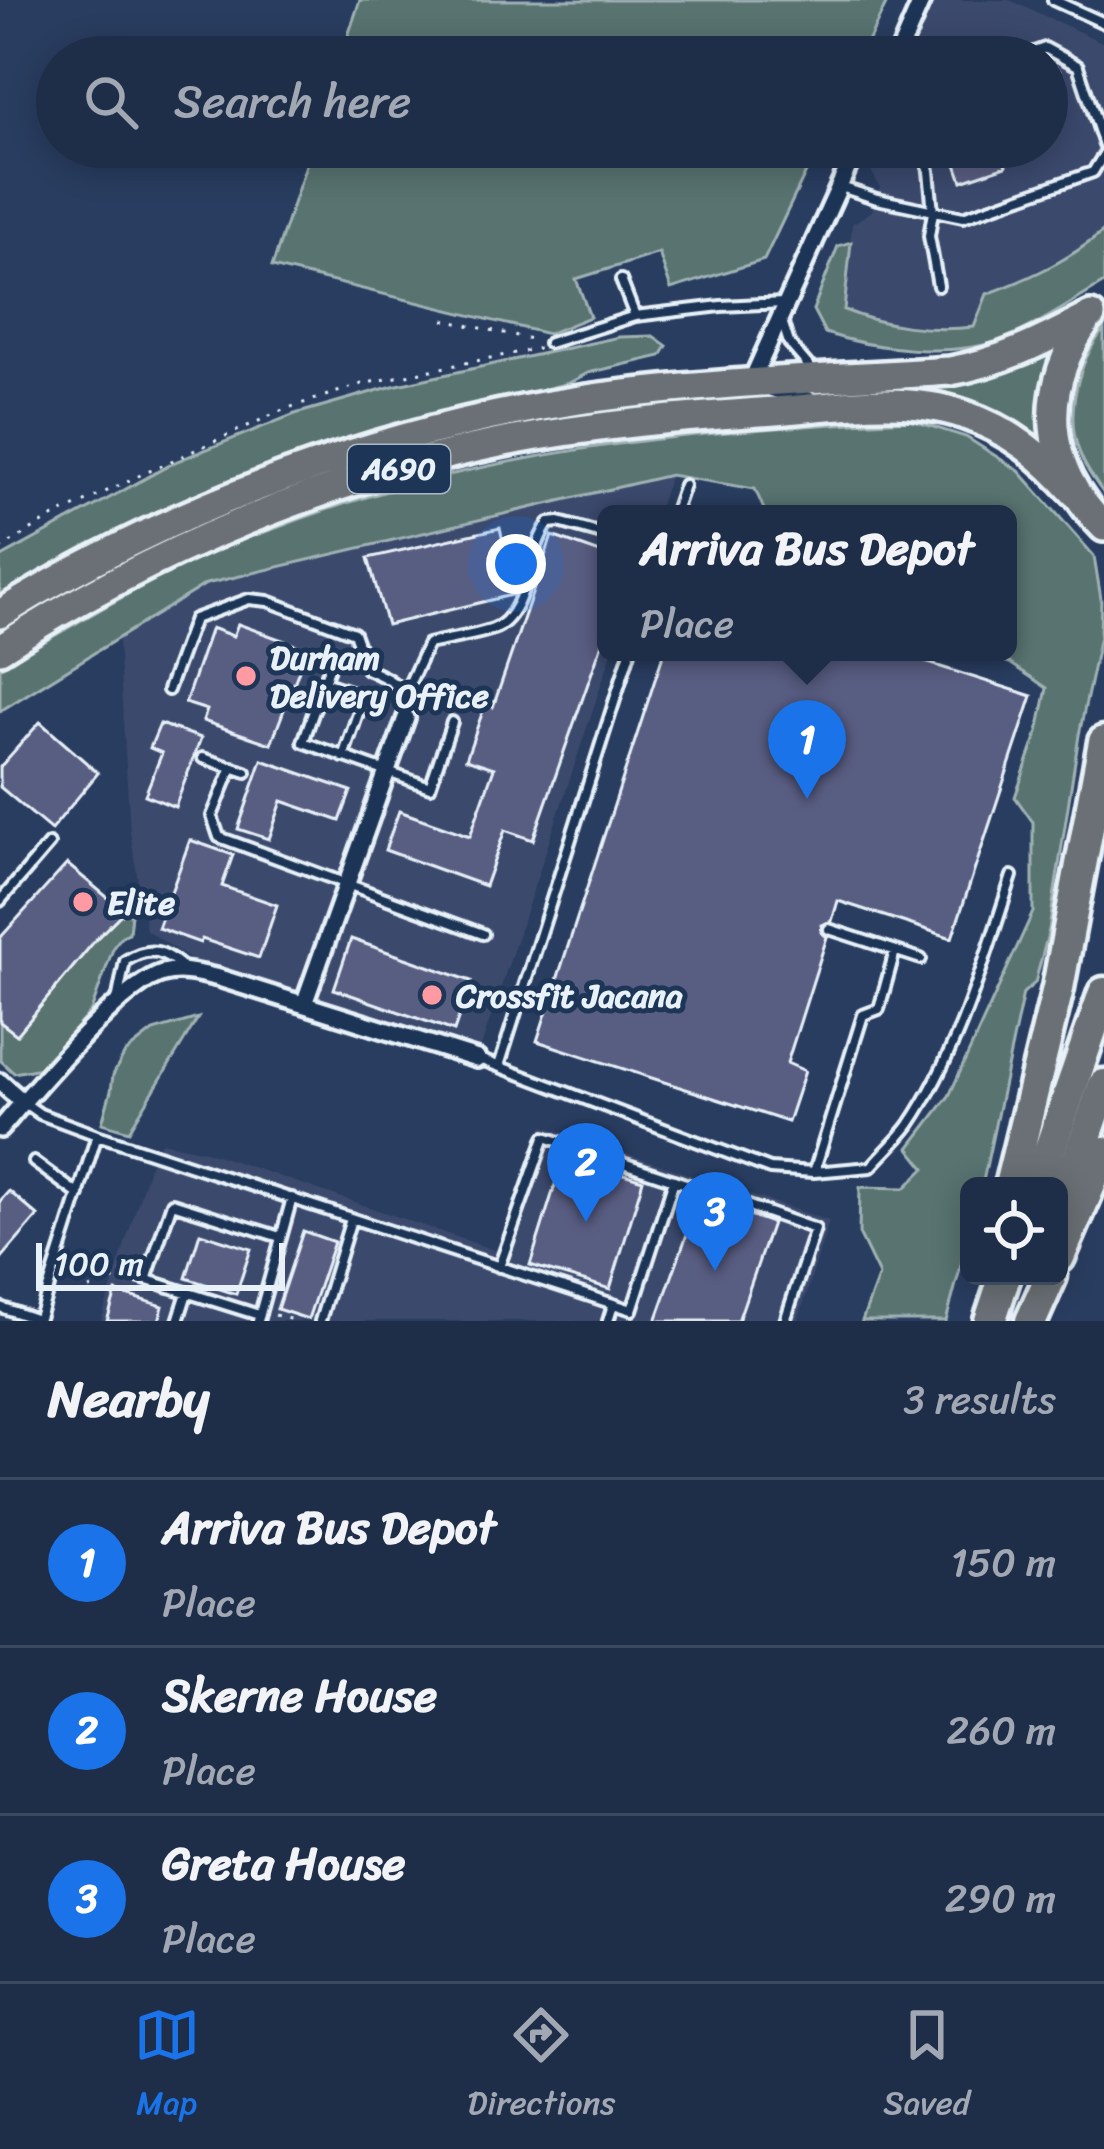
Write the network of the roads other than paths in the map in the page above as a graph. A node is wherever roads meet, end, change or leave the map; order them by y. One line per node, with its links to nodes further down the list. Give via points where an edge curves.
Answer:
1 (922, 0): 4 (street)
2 (1053, 0): 3 (lane)
3 (1104, 23)
4 (906, 36)
5 (1068, 61): 6 (lane, via 1078,66)
6 (1104, 149): 10 (lane, via 1093,172 963,217)
7 (848, 168): 9 (street)
8 (928, 168): 10 (lane)
9 (840, 187): 10 (lane); 14 (street)
10 (933, 212): 12 (lane)
11 (621, 280): 15 (lane)
12 (938, 286)
13 (1097, 309): 17 (highway, A690, via 987,364); 21 (highway, A690, via 1072,342 1053,402 1061,464)
14 (784, 310): 15 (lane, via 721,306); 17 (lane, via 789,343); 18 (street)
15 (635, 316): 16 (lane)
16 (549, 343)
17 (821, 379): 18 (highway, A690)
18 (751, 382): 19 (street); 25 (highway, A690, via 491,416 314,466 143,537)
19 (832, 407): 21 (highway, A690, via 894,403 963,414 1025,445); 26 (highway, A690, via 586,428 411,465 177,552)
20 (684, 485): 22 (lane)
21 (1075, 493): 23 (highway, A690)
22 (677, 505)
23 (1104, 527)
24 (597, 532): 31 (lane, via 549,524 516,610 499,628 428,644)
25 (0, 614)
26 (0, 649)
27 (627, 661): 53 (lane)
28 (330, 665): 29 (lane)
29 (324, 682): 35 (lane, via 303,742); 35 (lane, via 364,696)
30 (168, 690): 31 (lane, via 194,619 249,599 354,634 367,669)
31 (404, 695): 32 (lane)
32 (406, 718): 39 (street)
33 (452, 722): 39 (lane, via 430,788)
34 (1104, 742): 62 (highway)
35 (343, 757): 39 (lane)
36 (203, 758): 37 (lane)
37 (232, 767): 38 (lane); 42 (lane, via 212,816 220,837)
38 (245, 772)
39 (386, 772): 42 (street)
40 (49, 844): 43 (lane)
41 (1012, 876): 61 (lane, via 944,1068 906,1130 871,1166)
42 (346, 882): 45 (lane); 51 (street)
43 (0, 901)
44 (829, 929): 46 (lane)
45 (483, 934)
46 (895, 951): 47 (lane); 61 (lane, via 879,1009 863,1015)
47 (921, 959)
48 (188, 971): 50 (street, via 147,979); 50 (lane, via 169,954 139,952 125,961); 51 (street)
49 (1104, 994): 63 (highway)
50 (117, 1002): 56 (street)
51 (304, 1004): 52 (street)
52 (477, 1059): 53 (lane)
53 (499, 1066): 61 (lane, via 770,1169)
54 (0, 1082): 56 (street)
55 (1104, 1085): 65 (highway)
56 (23, 1102): 57 (street); 58 (lane)
57 (0, 1129)
58 (97, 1135): 66 (lane); 67 (lane)
59 (1104, 1152): 69 (highway)
60 (34, 1162): 66 (lane)
61 (814, 1172)
62 (1012, 1177)
63 (1040, 1177)
64 (674, 1180): 71 (lane, via 545,1137); 79 (lane, via 632,1310); 86 (lane, via 814,1228)
65 (1068, 1188)
66 (79, 1195): 82 (lane)
67 (292, 1198): 68 (lane); 70 (lane)
68 (351, 1219): 71 (lane); 84 (lane)
69 (1068, 1236)
70 (280, 1237): 73 (lane, via 172,1203); 81 (lane)
71 (499, 1267): 79 (lane)
72 (128, 1274): 73 (lane)
73 (146, 1280): 78 (lane)
74 (987, 1285): 87 (highway)
75 (1002, 1285): 88 (highway)
76 (1034, 1285): 89 (highway)
77 (1047, 1285): 90 (highway)
78 (188, 1293): 81 (lane); 83 (lane)
79 (614, 1305): 85 (lane)
80 (0, 1306): 82 (lane)
81 (259, 1318)
82 (38, 1321)
83 (178, 1321)
84 (320, 1321)
85 (608, 1321)
86 (785, 1321)
87 (979, 1321)
88 (990, 1321)
89 (1022, 1321)
90 (1031, 1321)

